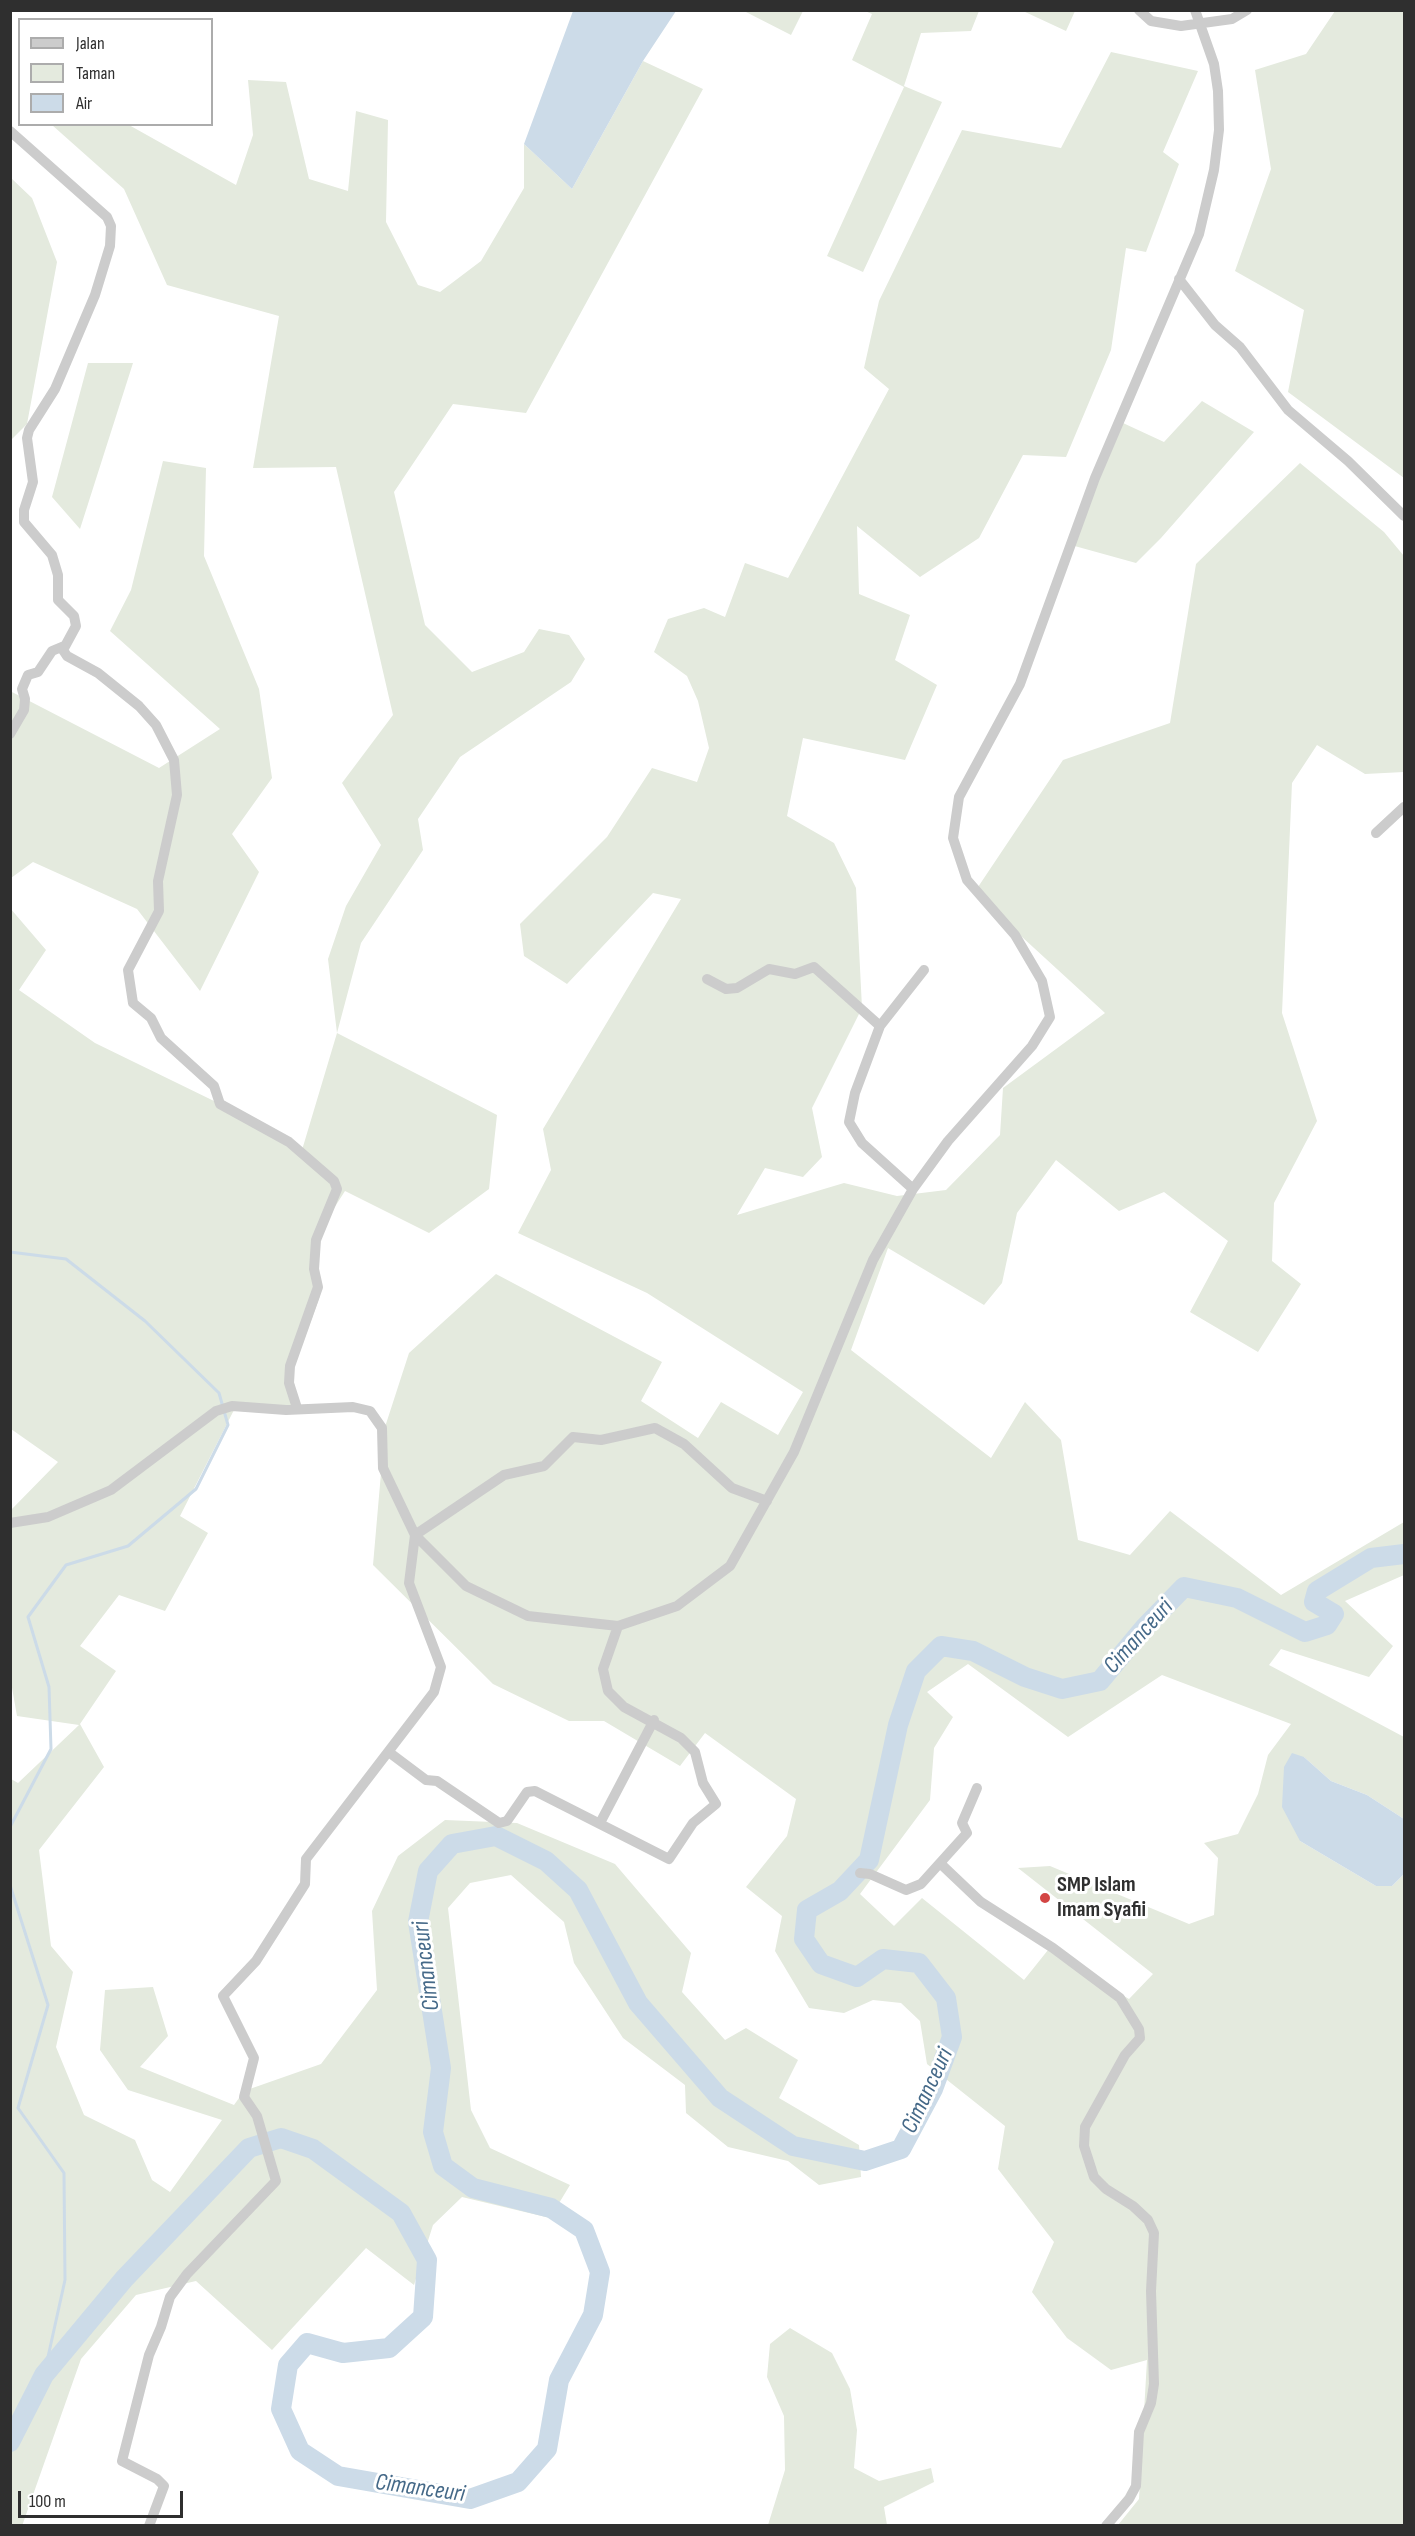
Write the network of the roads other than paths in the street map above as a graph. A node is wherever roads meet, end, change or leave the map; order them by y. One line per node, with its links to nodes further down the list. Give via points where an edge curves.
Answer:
1 (1139, 10): 3 (street, via 1151,21 1180,26)
2 (1247, 10): 3 (street, via 1232,19)
3 (1198, 16): 5 (street, via 1214,64 1219,130 1199,234)
4 (10, 131): 7 (street, via 106,217 111,226 110,246 94,295 55,388 27,438 33,482 24,522 52,555 58,575 58,600 74,616 76,626)
5 (1179, 279): 6 (street, via 1215,324 1240,347 1288,410); 14 (street, via 1095,477 1020,684 958,797 953,838 967,880 1015,935 1042,981 1050,1017 1032,1046 948,1141)
6 (1404, 516)
7 (64, 646): 8 (street, via 52,651 38,672 28,675 22,689 24,710); 15 (street, via 67,656 98,673 140,706 156,725 174,760 177,795 159,881 159,911 128,970 133,1003 152,1018 161,1038 214,1086 220,1104 289,1142 334,1181 337,1189 316,1240 314,1269 318,1287 290,1366 289,1383)
8 (10, 734)
9 (1404, 807): 10 (street)
10 (1376, 833)
11 (924, 970): 13 (street)
12 (707, 979): 13 (street, via 726,989 736,988 769,969 795,974 814,967)
13 (880, 1026): 14 (street, via 855,1093 849,1122 862,1143)
14 (913, 1189): 16 (street, via 873,1260 794,1452)
15 (297, 1408): 17 (street, via 232,1406 216,1411 111,1490 48,1517); 18 (street, via 353,1407 370,1411 377,1418 382,1428 383,1467)
16 (766, 1501): 18 (street, via 732,1488 684,1444 656,1428 601,1440 573,1437 544,1466 504,1475); 19 (street, via 730,1566 677,1606)
17 (10, 1523)
18 (415, 1535): 19 (street, via 466,1586 528,1616); 21 (street, via 409,1583 441,1667 434,1692)
19 (618, 1626): 20 (street, via 603,1669 609,1691 624,1707)
20 (654, 1720): 23 (street); 23 (street, via 681,1737 694,1752 703,1783 716,1804 693,1823 669,1859)
21 (390, 1752): 23 (street, via 426,1780 437,1781 499,1823 507,1821 527,1792 535,1791); 26 (street, via 306,1859 305,1884 256,1960 223,1996 254,2058 244,2097 257,2116 276,2181 170,2297 149,2355 122,2461 164,2486)
22 (976, 1788): 24 (street, via 962,1823 967,1833)
23 (600, 1822)
24 (941, 1864): 25 (street, via 921,1884 906,1890); 27 (street, via 981,1902 1053,1948 1120,1998 1139,2029 1140,2038 1125,2055 1085,2127 1084,2146 1094,2176 1148,2220 1154,2233 1151,2403 1139,2432 1136,2486)
25 (860, 1873)
26 (149, 2526)
27 (1106, 2526)

